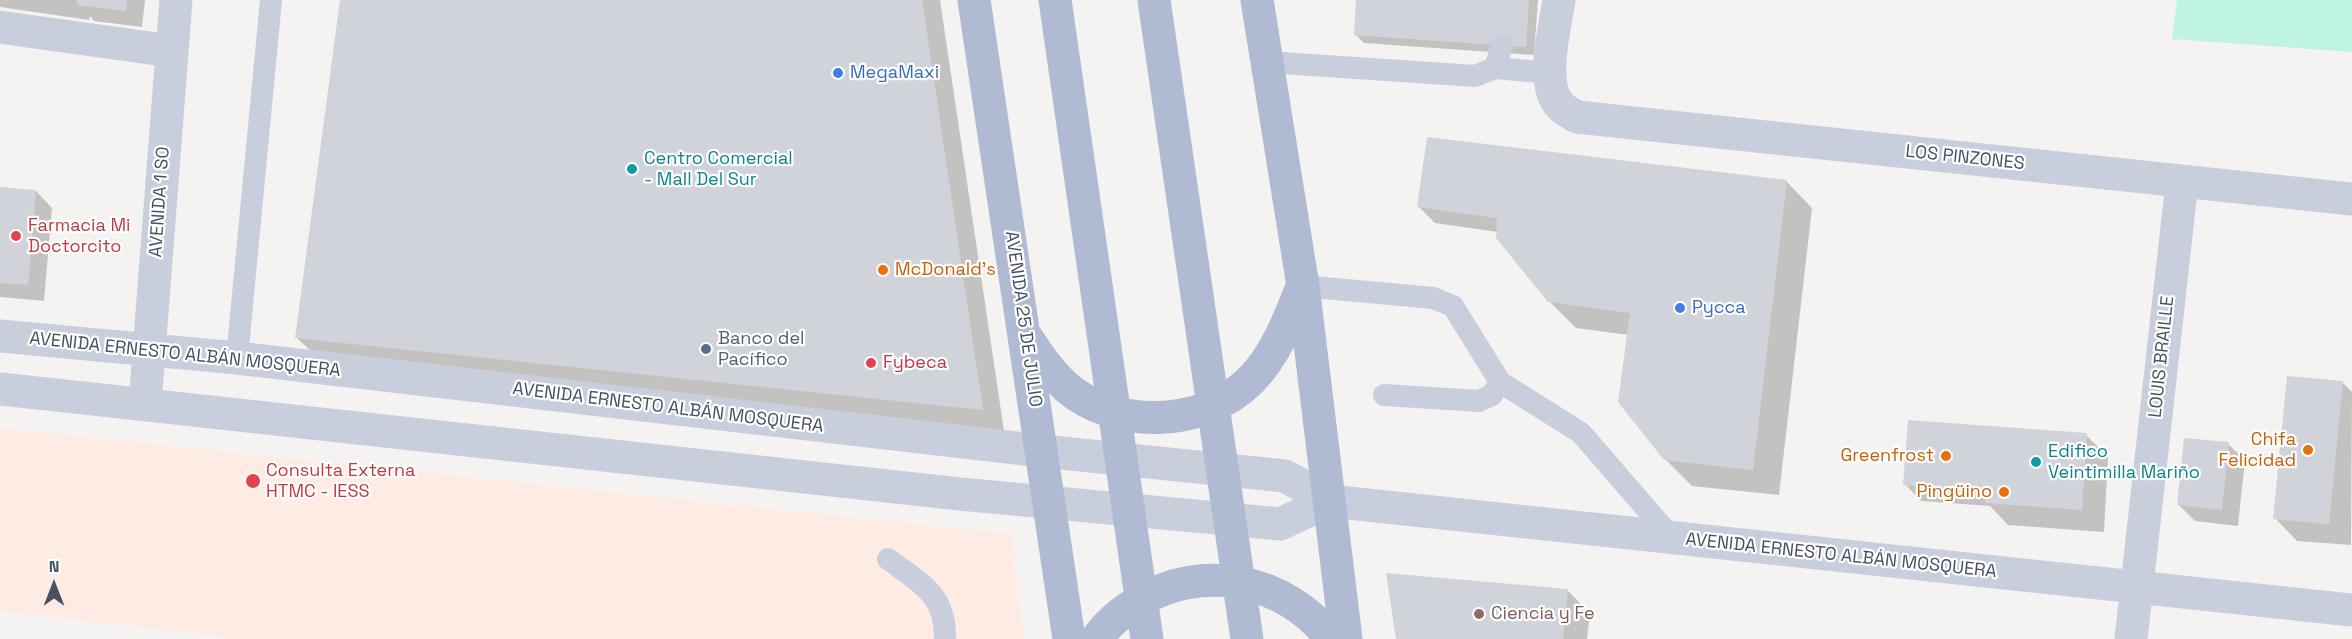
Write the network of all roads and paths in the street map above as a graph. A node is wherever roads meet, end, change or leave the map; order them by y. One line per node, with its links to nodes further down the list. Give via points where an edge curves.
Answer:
1 (176, 0): 10 (street, AVENIDA 1 SO)
2 (271, 0): 20 (lane)
3 (974, 0): 17 (main road, AVENIDA 25 DE JULIO)
4 (1055, 0): 35 (main road, bridge)
5 (1154, 0): 36 (main road, bridge)
6 (1257, 0): 11 (main road)
7 (1559, 0): 13 (street)
8 (0, 27): 10 (street)
9 (1502, 45): 12 (lane)
10 (171, 51): 19 (street, AVENIDA 1 SO)
11 (1267, 62): 12 (lane, via 1475,76); 16 (main road)
12 (1496, 68): 13 (lane)
13 (1550, 73): 14 (street, LOS PINZONES, via 1557,103 1577,117)
14 (2182, 182): 15 (street, LOS PINZONES); 30 (street, LOUIS BRAILLE)
15 (2352, 199)
16 (1303, 286): 17 (main road, via 1286,328 1249,382 1222,402 1191,413 1158,418 1125,415 1094,405 1066,387 1043,363); 21 (lane, via 1433,298 1453,306); 26 (main road)
17 (1026, 335): 25 (main road, AVENIDA 25 DE JULIO)
18 (0, 336): 19 (street, AVENIDA ERNESTO ALBÁN MOSQUERA)
19 (150, 351): 20 (street, AVENIDA ERNESTO ALBÁN MOSQUERA); 24 (street, AVENIDA 1 SO)
20 (237, 358): 25 (street, AVENIDA ERNESTO ALBÁN MOSQUERA)
21 (1500, 382): 23 (lane, via 1492,395 1479,401); 28 (lane, via 1581,434)
22 (0, 389): 24 (street)
23 (1384, 395)
24 (145, 404): 27 (street)
25 (1042, 451): 26 (street, AVENIDA ERNESTO ALBÁN MOSQUERA, via 1285,476); 27 (main road, AVENIDA 25 DE JULIO)
26 (1330, 501): 27 (street, via 1280,524); 28 (street, AVENIDA ERNESTO ALBÁN MOSQUERA); 38 (main road)
27 (1050, 502): 33 (main road, AVENIDA 25 DE JULIO)
28 (1671, 537): 30 (street, AVENIDA ERNESTO ALBÁN MOSQUERA)
29 (888, 559): 32 (lane, via 931,591 943,611)
30 (2136, 588): 31 (street, AVENIDA ERNESTO ALBÁN MOSQUERA); 39 (street, LOUIS BRAILLE)
31 (2352, 610)
32 (945, 639)
33 (1069, 639)
34 (1097, 639): 37 (main road, via 1124,611 1151,593 1183,583 1216,579 1248,583 1279,594 1307,613)
35 (1147, 639)
36 (1247, 639)
37 (1331, 639)
38 (1346, 639)
39 (2131, 639)

